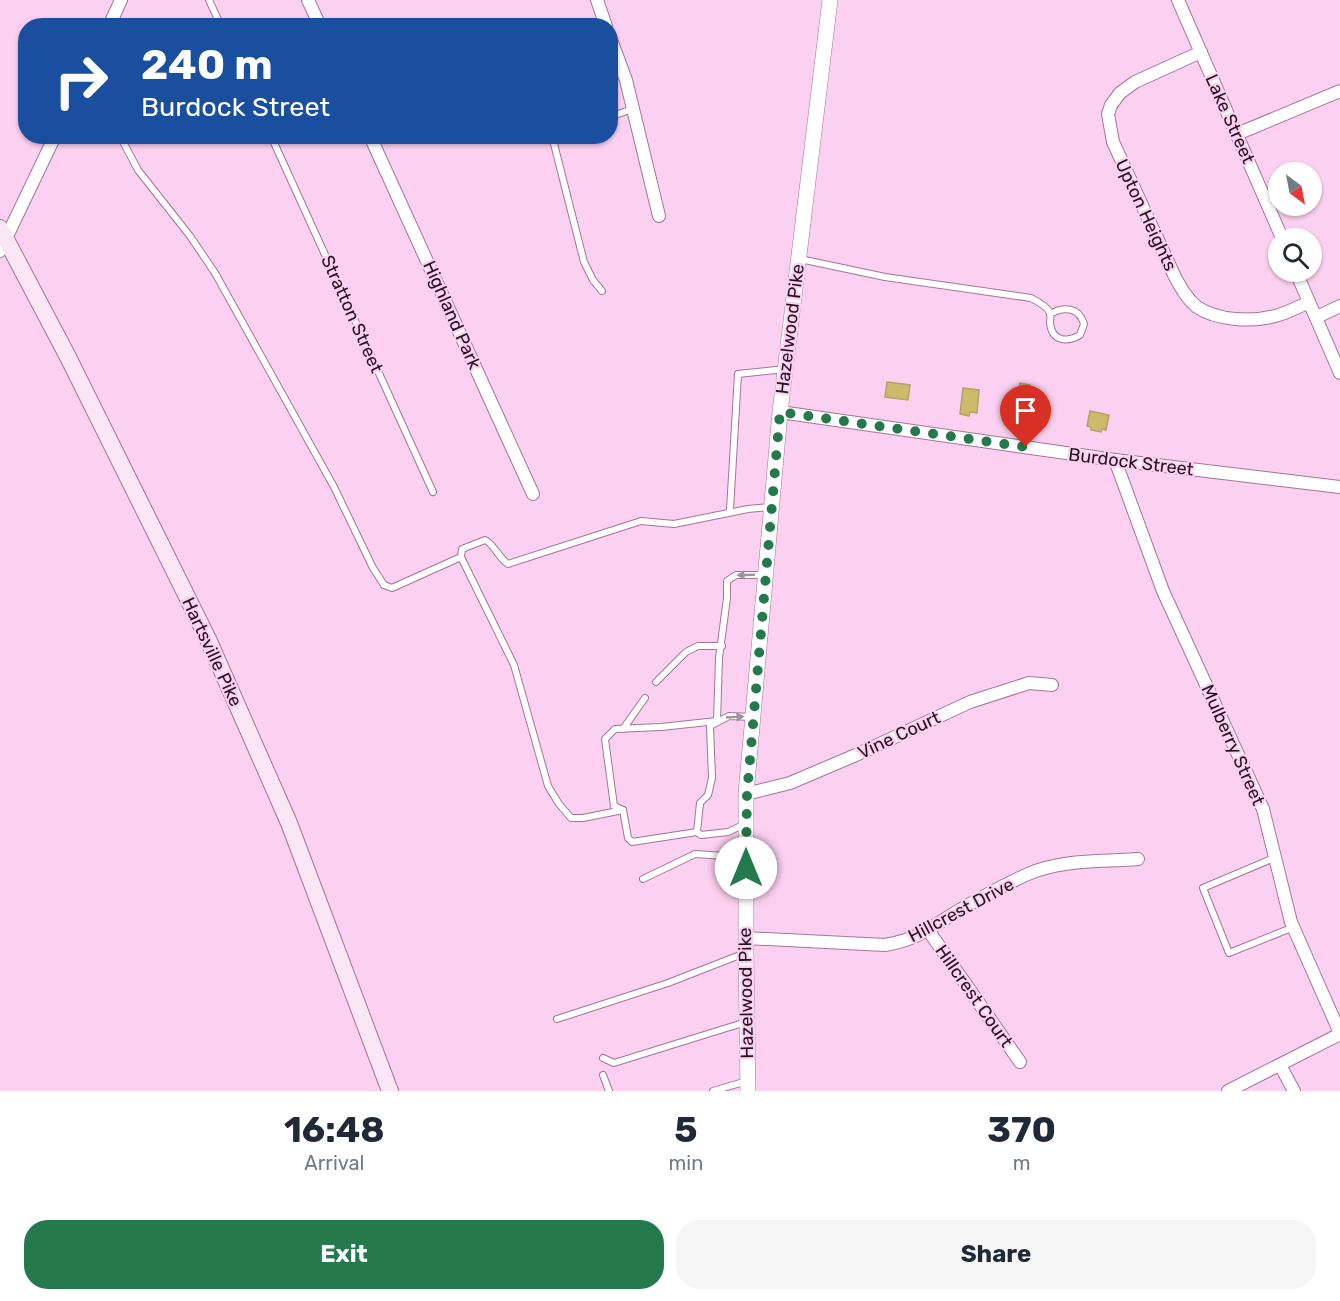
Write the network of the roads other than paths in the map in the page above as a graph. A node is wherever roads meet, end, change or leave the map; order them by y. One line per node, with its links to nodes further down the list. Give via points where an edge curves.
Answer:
1 (121, 0): 7 (street)
2 (209, 0): 8 (lane)
3 (308, 0): 9 (street)
4 (597, 0): 10 (street)
5 (830, 0): 25 (street, Hazelwood Pike)
6 (1178, 0): 11 (street, Lake Street)
7 (113, 18)
8 (217, 18)
9 (316, 18)
10 (603, 18)
11 (1201, 52): 16 (street, Lake Street); 28 (street, Upton Heights, via 1135,82 1120,93 1108,114 1113,142 1174,277 1197,306 1227,318 1263,319)
12 (618, 58): 14 (street)
13 (1340, 91): 16 (street)
14 (633, 108): 15 (lane); 22 (street)
15 (618, 114)
16 (1237, 134): 23 (street, Lake Street)
17 (51, 144): 24 (street)
18 (124, 144): 41 (lane, via 138,170 190,236 237,310 384,585 392,588)
19 (276, 144): 37 (lane, Stratton Street)
20 (374, 144): 38 (street, Highland Park)
21 (554, 144): 27 (lane, via 584,262)
22 (659, 216)
23 (1278, 228)
24 (2, 239): 69 (main road, Hartsville Pike, via 68,357 208,639 289,823)
25 (799, 259): 30 (lane, via 885,277 1030,298); 32 (street, Hazelwood Pike)
26 (1300, 282): 28 (street)
27 (602, 291)
28 (1309, 302): 31 (street)
29 (1340, 306): 31 (street)
30 (1050, 314): 30 (lane, via 1052,331 1061,340 1074,339 1083,330 1082,317 1072,309)
31 (1317, 317): 33 (street)
32 (786, 369): 34 (street, Hazelwood Pike); 40 (lane, via 738,374)
33 (1340, 373)
34 (780, 412): 35 (street, Burdock Street); 39 (street, Hazelwood Pike)
35 (1115, 460): 36 (street, Burdock Street); 55 (street, Mulberry Street, via 1163,591 1263,809)
36 (1340, 487)
37 (433, 492)
38 (533, 494)
39 (772, 507): 40 (lane); 42 (street, Hazelwood Pike)
40 (732, 512): 41 (lane, via 674,524 641,521 507,564 491,542 485,540 462,549)
41 (461, 557): 51 (lane, via 514,664 548,786 559,804 571,818)
42 (766, 575): 43 (lane, one-way to 43, via 736,575 727,581); 47 (street, Hazelwood Pike)
43 (722, 646): 44 (lane, via 698,646 686,652); 48 (lane, via 718,658)
44 (656, 682)
45 (1052, 685): 50 (street, Vine Court, via 1029,683 970,702 790,783)
46 (645, 698): 49 (lane)
47 (754, 717): 48 (lane, one-way to 47, via 729,716); 50 (street, Hazelwood Pike)
48 (717, 721): 49 (lane); 53 (lane, via 710,726 712,778 708,795 700,803)
49 (623, 729): 51 (lane, via 615,729 605,739 615,806)
50 (747, 794): 52 (street, Hazelwood Pike)
51 (623, 810): 53 (lane, via 632,842)
52 (745, 824): 53 (lane, via 728,832); 54 (street, Hazelwood Pike)
53 (697, 832)
54 (746, 852): 57 (lane, via 724,856 695,854); 60 (street, Hazelwood Pike)
55 (1275, 858): 58 (street, Mulberry Street); 58 (lane, via 1203,888 1229,953)
56 (1138, 859): 59 (street, Hillcrest Drive, via 1062,864 1031,873)
57 (643, 879)
58 (1294, 927): 63 (street, Mulberry Street)
59 (928, 930): 60 (street, Hillcrest Drive, via 906,941 885,945); 65 (street, Hillcrest Court)
60 (746, 945): 61 (lane, via 668,983); 62 (street, Hazelwood Pike)
61 (557, 1019)
62 (747, 1022): 64 (lane, via 614,1063); 68 (street, Hazelwood Pike)
63 (1340, 1033): 66 (street)
64 (603, 1059)
65 (1020, 1062)
66 (1280, 1065): 72 (street); 73 (street)
67 (603, 1075): 70 (lane)
68 (748, 1086): 71 (lane)
69 (390, 1091)
70 (609, 1091)
71 (713, 1091)
72 (1228, 1091)
73 (1294, 1091)

